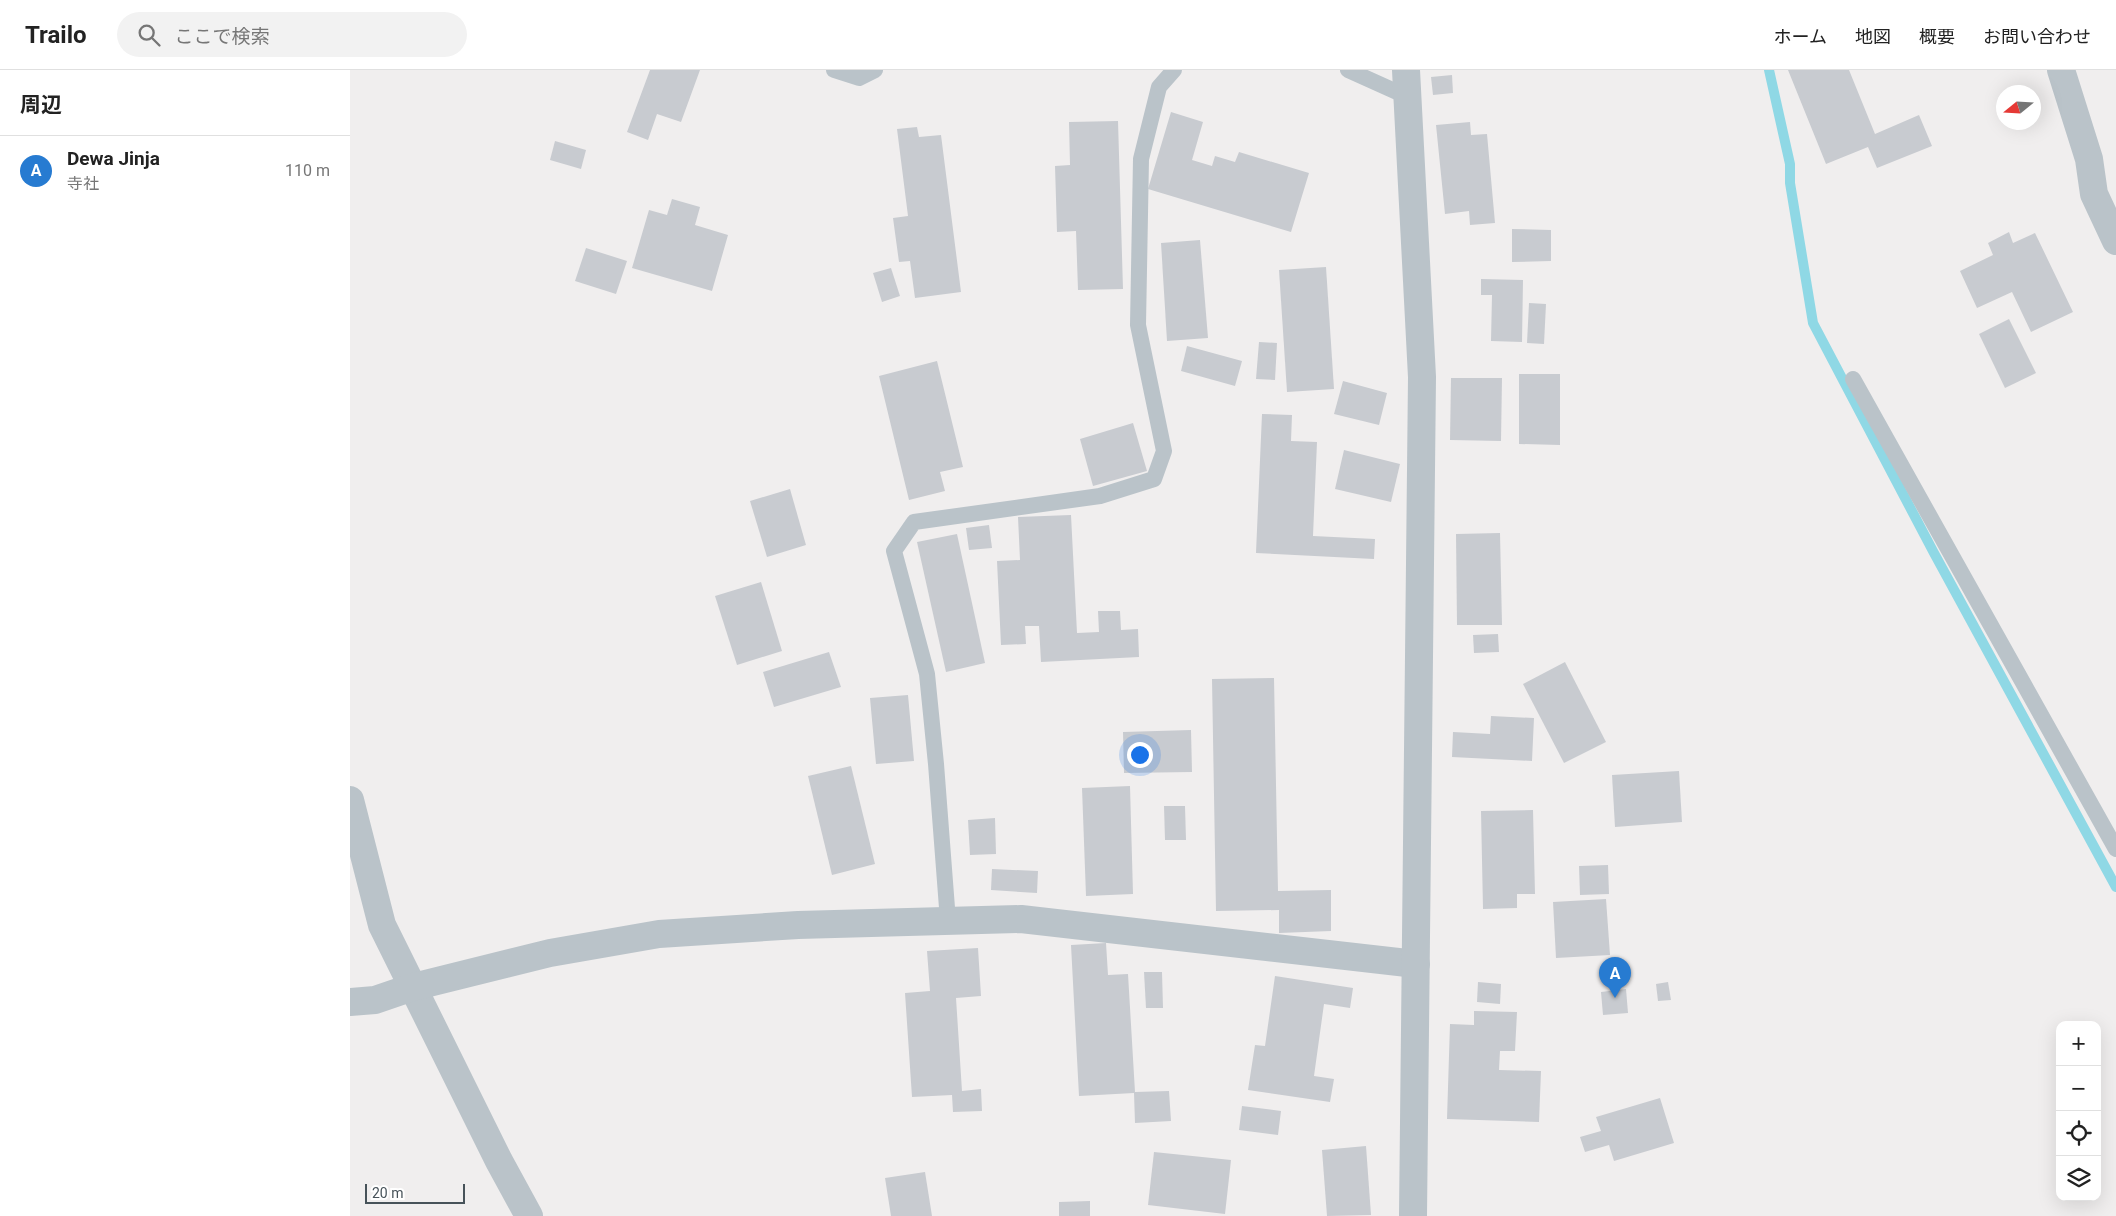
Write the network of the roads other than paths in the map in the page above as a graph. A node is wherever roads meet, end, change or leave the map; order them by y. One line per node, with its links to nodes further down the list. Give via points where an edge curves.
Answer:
1 (834, 70): 2 (lane, via 859,78)
2 (875, 70)
3 (1174, 70): 12 (lane, via 1159,87 1141,159 1138,326 1164,451 1154,479 1100,496 914,522 894,551 927,674)
4 (1348, 70): 7 (lane)
5 (1406, 70): 7 (street)
6 (2060, 70): 8 (street, via 2089,159 2094,194)
7 (1408, 98): 13 (street, via 1422,377)
8 (2116, 240)
9 (1853, 379): 11 (lane)
10 (350, 800): 14 (street, via 382,925)
11 (2116, 849)
12 (948, 921): 13 (street, via 1021,918); 14 (street, via 798,925 659,934 550,953)
13 (1416, 964): 17 (street)
14 (413, 987): 15 (street, via 375,1000); 16 (street, via 498,1161)
15 (350, 1002)
16 (529, 1216)
17 (1413, 1216)

